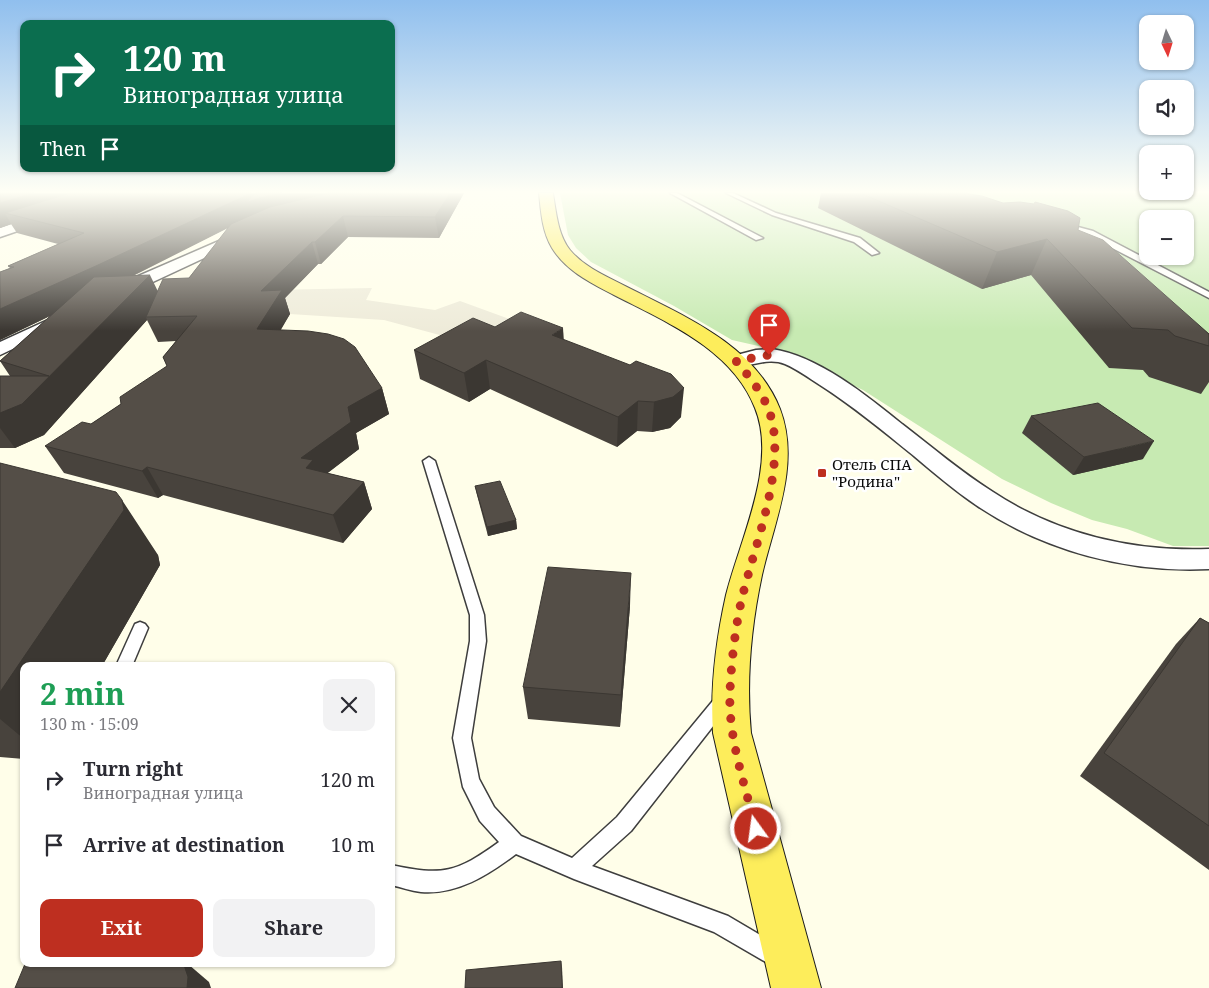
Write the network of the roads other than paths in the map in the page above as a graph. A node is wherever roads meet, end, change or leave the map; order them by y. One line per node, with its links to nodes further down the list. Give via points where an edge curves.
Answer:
1 (235, 239): 7 (street)
2 (555, 239): 10 (main road, via 576,265 670,317)
3 (854, 239): 5 (lane)
4 (1102, 239): 6 (lane)
5 (875, 252)
6 (1209, 295)
7 (107, 296)
8 (73, 313): 9 (street)
9 (0, 349)
10 (736, 361): 12 (street, via 769,355 801,364 881,416 980,496 1074,542 1155,560); 15 (main road, via 752,380 768,408 775,460 760,533 742,595)
11 (429, 461): 16 (lane, via 477,615 478,641 462,738 470,781 487,814)
12 (1209, 560)
13 (140, 628): 14 (lane)
14 (126, 662)
15 (730, 693): 17 (lane, via 624,824); 19 (main road, via 732,733)
16 (514, 843): 17 (lane); 18 (lane, via 472,873 444,882 421,882)
17 (574, 869): 19 (lane, via 720,924)
18 (395, 875)
19 (793, 976)

